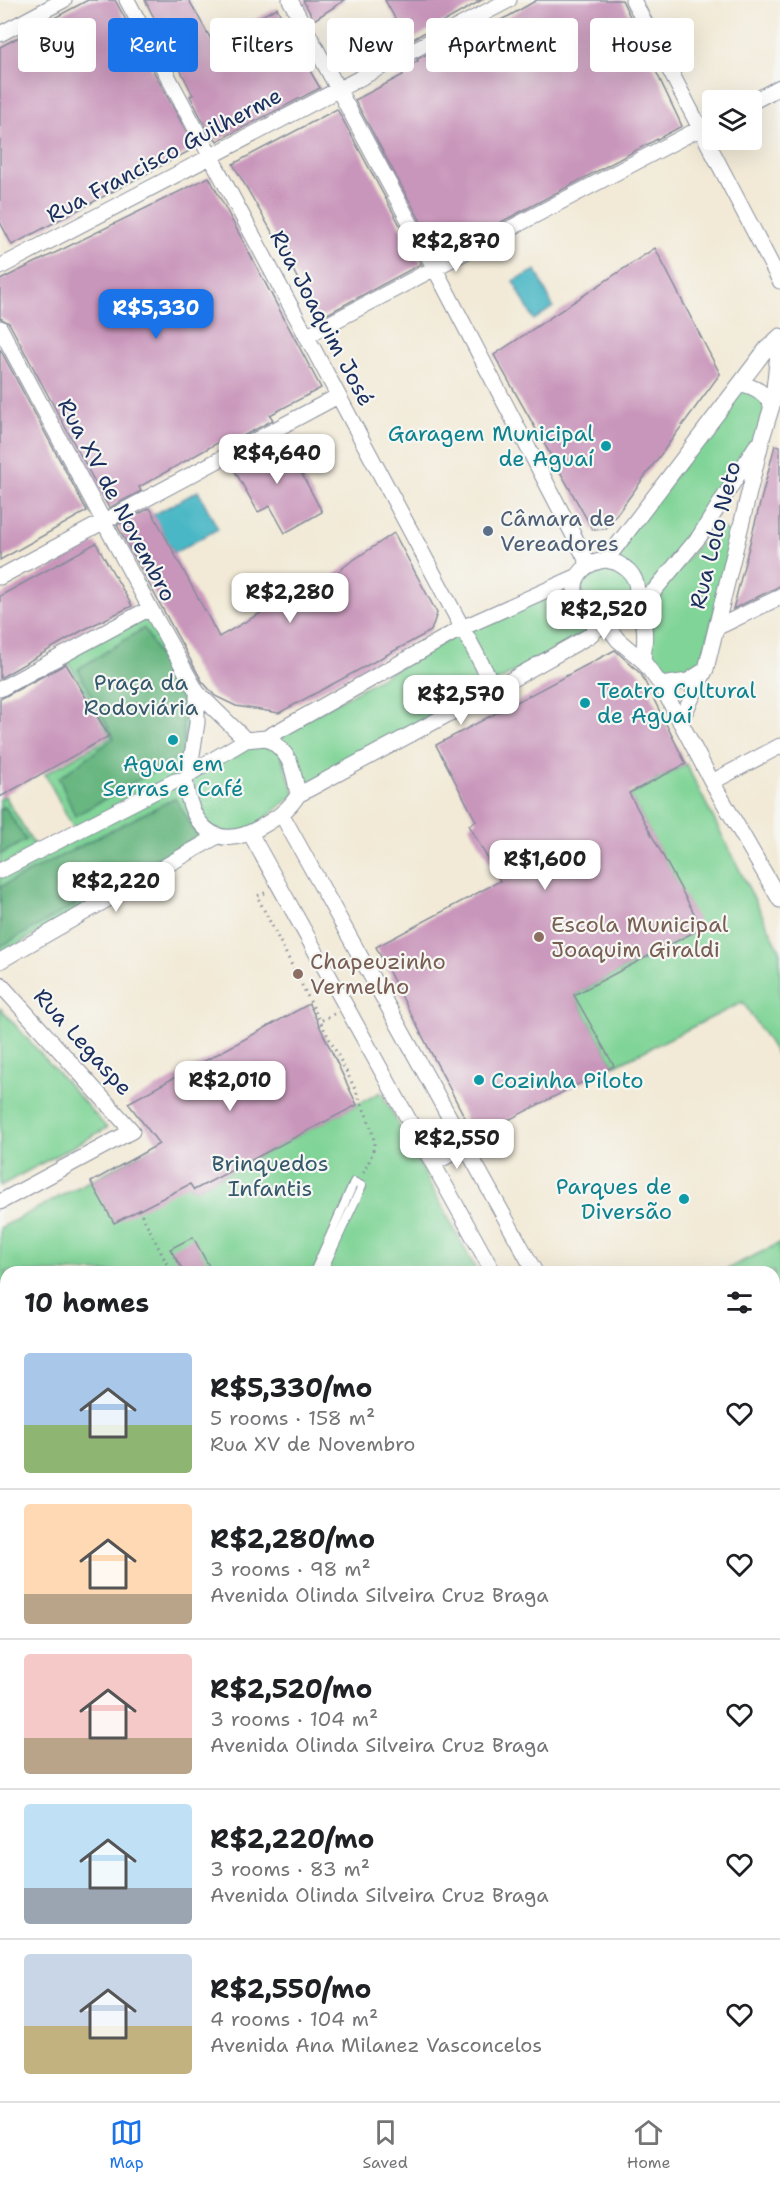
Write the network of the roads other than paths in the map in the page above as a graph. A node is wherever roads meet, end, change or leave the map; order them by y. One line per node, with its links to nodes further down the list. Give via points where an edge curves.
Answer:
1 (64, 0): 6 (street)
2 (127, 0): 13 (street, Rua Joaquim José)
3 (290, 0): 8 (street)
4 (509, 0): 8 (street, Rua Francisco Guilherme)
5 (633, 0): 10 (street)
6 (0, 34)
7 (780, 87): 9 (street)
8 (339, 89): 13 (street, Rua Francisco Guilherme); 15 (street)
9 (762, 97)
10 (702, 119)
11 (702, 128): 15 (street)
12 (717, 150): 16 (street)
13 (210, 156): 14 (street, Rua Francisco Guilherme); 19 (street, Rua Joaquim José)
14 (0, 267)
15 (435, 268): 19 (street); 27 (street)
16 (780, 281)
17 (0, 328): 25 (street, Rua XV de Novembro)
18 (780, 335): 20 (street, Rua Lolo Neto); 21 (street)
19 (306, 336): 22 (street, Rua Joaquim José)
20 (779, 353): 23 (street, Rua Lolo Neto)
21 (741, 384): 23 (street, via 760,391); 26 (street)
22 (338, 396): 25 (street); 33 (street, Rua Joaquim José)
23 (772, 406): 24 (street, Rua Lolo Neto)
24 (763, 435): 30 (street, via 699,537 653,592); 34 (street, Rua Lolo Neto)
25 (103, 521): 28 (street); 31 (street, Rua XV de Novembro)
26 (606, 560): 27 (street); 30 (street, via 619,563 632,575)
27 (584, 570): 32 (street, via 574,589 576,602 584,613); 33 (street)
28 (0, 577)
29 (780, 597): 34 (street)
30 (635, 602): 32 (street, via 622,618); 35 (street, via 646,633)
31 (150, 608): 38 (street); 40 (street, Rua XV de Novembro)
32 (604, 624): 35 (street); 39 (street)
33 (462, 628): 39 (street, Rua Joaquim José); 42 (street)
34 (716, 628): 36 (street, Rua Lolo Neto)
35 (643, 661): 37 (street)
36 (706, 669): 37 (street, via 688,681); 41 (street, Rua Lolo Neto)
37 (661, 685): 41 (street)
38 (0, 689)
39 (495, 689): 47 (street)
40 (197, 692): 43 (street, Rua XV de Novembro); 45 (street)
41 (680, 722): 46 (street)
42 (266, 738): 43 (street); 47 (street, via 290,759)
43 (246, 741): 45 (street)
44 (780, 746): 46 (street)
45 (187, 776): 50 (street, via 192,808 204,829); 51 (street)
46 (712, 782): 52 (street)
47 (298, 795): 48 (street)
48 (282, 814): 49 (street); 55 (street)
49 (250, 833): 50 (street); 56 (street)
50 (216, 837): 53 (street)
51 (0, 871)
52 (778, 892)
53 (0, 961)
54 (0, 984): 57 (street, Rua Legaspe, via 132,1131)
55 (465, 1146): 56 (street); 61 (street)
56 (433, 1164): 60 (street)
57 (0, 1202)
58 (317, 1266): 59 (lane, via 354,1182 362,1186)
59 (325, 1266)
60 (490, 1266)
61 (532, 1266)

